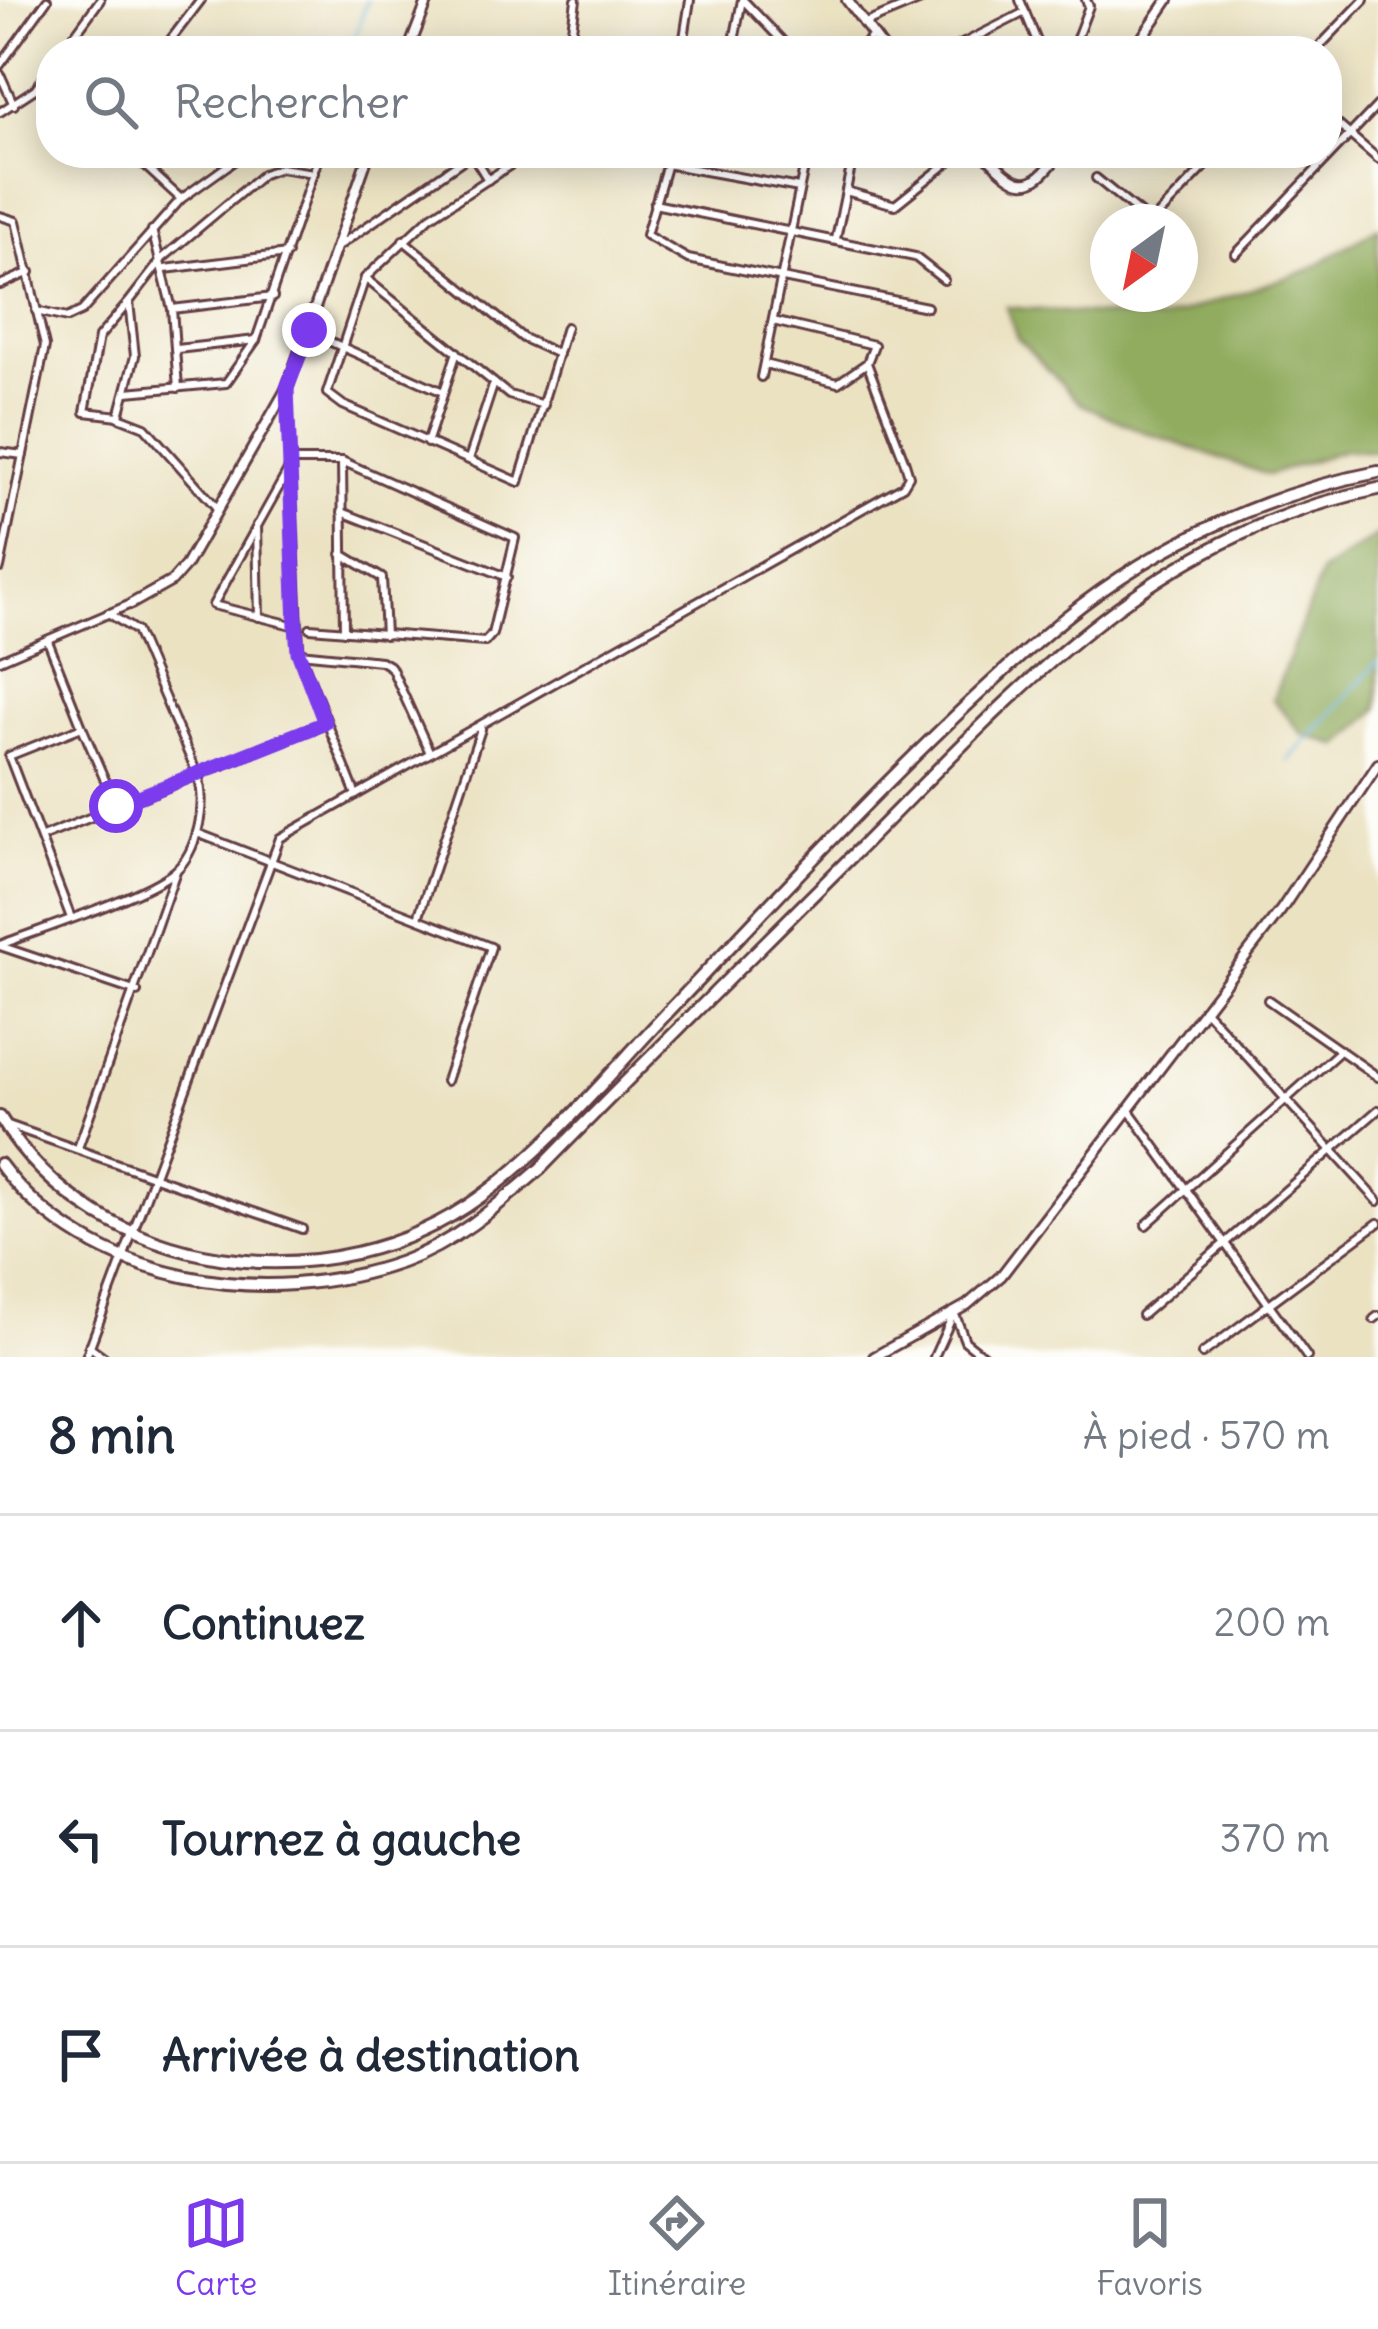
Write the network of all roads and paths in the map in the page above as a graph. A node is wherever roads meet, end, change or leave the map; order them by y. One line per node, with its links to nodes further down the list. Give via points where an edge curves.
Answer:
1 (47, 0): 29 (street)
2 (100, 0): 16 (street)
3 (201, 0): 17 (street)
4 (428, 0): 18 (street)
5 (575, 0): 19 (street)
6 (691, 0): 20 (street)
7 (743, 0): 21 (street); 22 (street)
8 (847, 0): 15 (street)
9 (921, 0): 15 (street)
10 (1020, 0): 14 (street)
11 (1086, 0): 26 (street)
12 (1168, 0): 27 (street)
13 (1364, 0): 28 (street)
14 (1025, 12): 24 (street); 25 (street)
15 (863, 24): 23 (street)
16 (74, 36)
17 (173, 36)
18 (414, 36)
19 (571, 36)
20 (685, 36)
21 (736, 36)
22 (778, 36)
23 (871, 36)
24 (985, 36)
25 (1035, 36)
26 (1078, 36)
27 (1143, 36)
28 (1329, 36)
29 (0, 69): 31 (street)
30 (36, 82): 31 (street)
31 (14, 105): 33 (street)
32 (1378, 105): 35 (street)
33 (0, 112)
34 (1342, 130): 35 (street)
35 (1348, 136): 36 (street); 37 (street)
36 (1342, 142)
37 (1378, 159)
38 (147, 168): 59 (street)
39 (224, 168): 59 (street)
40 (315, 168): 54 (street)
41 (364, 168): 68 (street)
42 (451, 168): 68 (street)
43 (481, 168): 56 (street)
44 (506, 168): 56 (street)
45 (665, 168): 60 (street)
46 (688, 168): 57 (street)
47 (804, 168): 57 (street)
48 (851, 168): 58 (street)
49 (941, 168): 58 (street, via 895,205)
50 (1002, 168): 51 (street, via 1014,181 1032,183)
51 (1046, 168)
52 (1203, 168): 62 (street)
53 (1318, 168): 70 (street)
54 (314, 172): 69 (street); 71 (street, via 263,174)
55 (1096, 178): 61 (street)
56 (488, 180): 67 (street)
57 (799, 188): 65 (street)
58 (846, 191): 66 (street)
59 (181, 199): 64 (street)
60 (654, 204): 65 (street); 75 (street, via 646,236 688,260)
61 (1128, 204)
62 (1168, 204)
63 (0, 216): 73 (street, via 16,221)
64 (152, 230): 71 (street); 82 (street, via 82,310 67,318)
65 (789, 232): 66 (street); 75 (street)
66 (836, 239): 76 (street, via 915,257)
67 (404, 240): 74 (street); 90 (street, via 523,338)
68 (334, 250): 96 (street)
69 (287, 254): 72 (street); 78 (street)
70 (1236, 254)
71 (164, 258): 72 (street); 79 (street)
72 (166, 269): 81 (street)
73 (30, 272): 77 (street); 82 (street)
74 (365, 278): 87 (street); 89 (street)
75 (781, 278): 80 (street); 83 (street)
76 (944, 280)
77 (0, 285)
78 (273, 297): 81 (street); 86 (street)
79 (129, 302): 97 (street, via 134,356); 100 (street, via 99,337 82,404 85,412)
80 (927, 307)
81 (172, 309): 88 (street)
82 (36, 311): 103 (street, via 45,346)
83 (773, 321): 91 (street, via 874,345); 92 (street)
84 (566, 327): 90 (street)
85 (322, 338): 87 (street)
86 (256, 340): 88 (street); 95 (street, via 226,383)
87 (340, 346): 98 (street); 101 (street, via 327,393)
88 (175, 349): 95 (street)
89 (457, 352): 94 (street); 98 (street)
90 (558, 354): 99 (street)
91 (867, 362): 92 (street, via 838,383); 126 (street, via 904,460 903,486)
92 (764, 364): 93 (street)
93 (761, 376)
94 (494, 383): 99 (street); 105 (street)
95 (178, 388): 97 (street)
96 (287, 388): 106 (street); 109 (street)
97 (127, 392): 100 (street)
98 (443, 392): 101 (street)
99 (544, 405): 105 (street, via 519,482)
100 (118, 417): 109 (street, via 145,427)
101 (427, 443): 105 (street)
102 (1, 450): 103 (street)
103 (22, 455): 113 (street)
104 (342, 461): 106 (street); 110 (street); 114 (street, via 515,538)
105 (469, 461)
106 (290, 464): 111 (street); 118 (street)
107 (1378, 472): 159 (highway, via 1236,515 1175,545 1048,632 779,896 528,1159 445,1219 354,1255 294,1263 178,1251)
108 (1378, 489): 161 (highway, via 1243,531 1117,603 1024,684 539,1170 451,1239 359,1274 278,1285 196,1279)
109 (220, 511): 115 (street, via 172,580)
110 (341, 512): 112 (street); 114 (street)
111 (256, 525): 117 (street); 117 (street, via 213,605)
112 (342, 554): 120 (street); 121 (street, via 382,578)
113 (0, 568)
114 (507, 577): 121 (street, via 485,642)
115 (131, 604): 116 (street)
116 (108, 613): 122 (street); 130 (street, via 136,631)
117 (259, 617): 118 (street)
118 (296, 626): 123 (street)
119 (310, 628): 120 (street)
120 (344, 631): 121 (street)
121 (385, 635)
122 (48, 640): 124 (street); 127 (street)
123 (298, 652): 125 (street); 128 (street, via 391,667)
124 (0, 660)
125 (325, 723): 130 (street); 131 (street)
126 (482, 725): 128 (street); 138 (street)
127 (82, 727): 132 (street); 134 (street, via 9,756)
128 (430, 753): 131 (street)
129 (1378, 764): 142 (street)
130 (198, 776): 132 (street); 133 (street, via 204,795)
131 (356, 795): 135 (street, via 280,838)
132 (116, 806): 134 (street)
133 (196, 833): 135 (street); 136 (street)
134 (42, 837): 137 (street)
135 (268, 864): 138 (street); 153 (street)
136 (176, 871): 137 (street); 140 (street)
137 (71, 918): 139 (street)
138 (418, 918): 145 (street, via 490,947)
139 (0, 946): 140 (street)
140 (137, 992): 150 (street)
141 (1268, 1000): 143 (street)
142 (1204, 1009): 146 (street); 147 (street)
143 (1341, 1050): 144 (street); 146 (street)
144 (1378, 1077)
145 (446, 1081)
146 (1285, 1098): 151 (street); 154 (street)
147 (1128, 1109): 154 (street); 163 (street, via 1001,1276)
148 (1378, 1110): 151 (street)
149 (2, 1121): 150 (street); 159 (highway, via 52,1183)
150 (78, 1148): 153 (street)
151 (1332, 1150): 155 (street); 160 (street)
152 (0, 1164): 161 (highway, via 38,1207)
153 (154, 1175): 158 (street); 159 (street)
154 (1185, 1188): 157 (street); 160 (street)
155 (1378, 1201)
156 (1378, 1223): 162 (street)
157 (1146, 1225)
158 (302, 1229)
159 (131, 1232): 161 (street)
160 (1226, 1245): 162 (street); 164 (street)
161 (122, 1256): 165 (street)
162 (1269, 1305): 166 (street); 172 (street)
163 (954, 1312): 169 (street); 170 (street); 171 (street, via 965,1341)
164 (1142, 1315)
165 (89, 1346): 167 (street); 168 (street)
166 (1202, 1354)
167 (86, 1357)
168 (104, 1357)
169 (874, 1357)
170 (934, 1357)
171 (985, 1357)
172 (1307, 1357)

